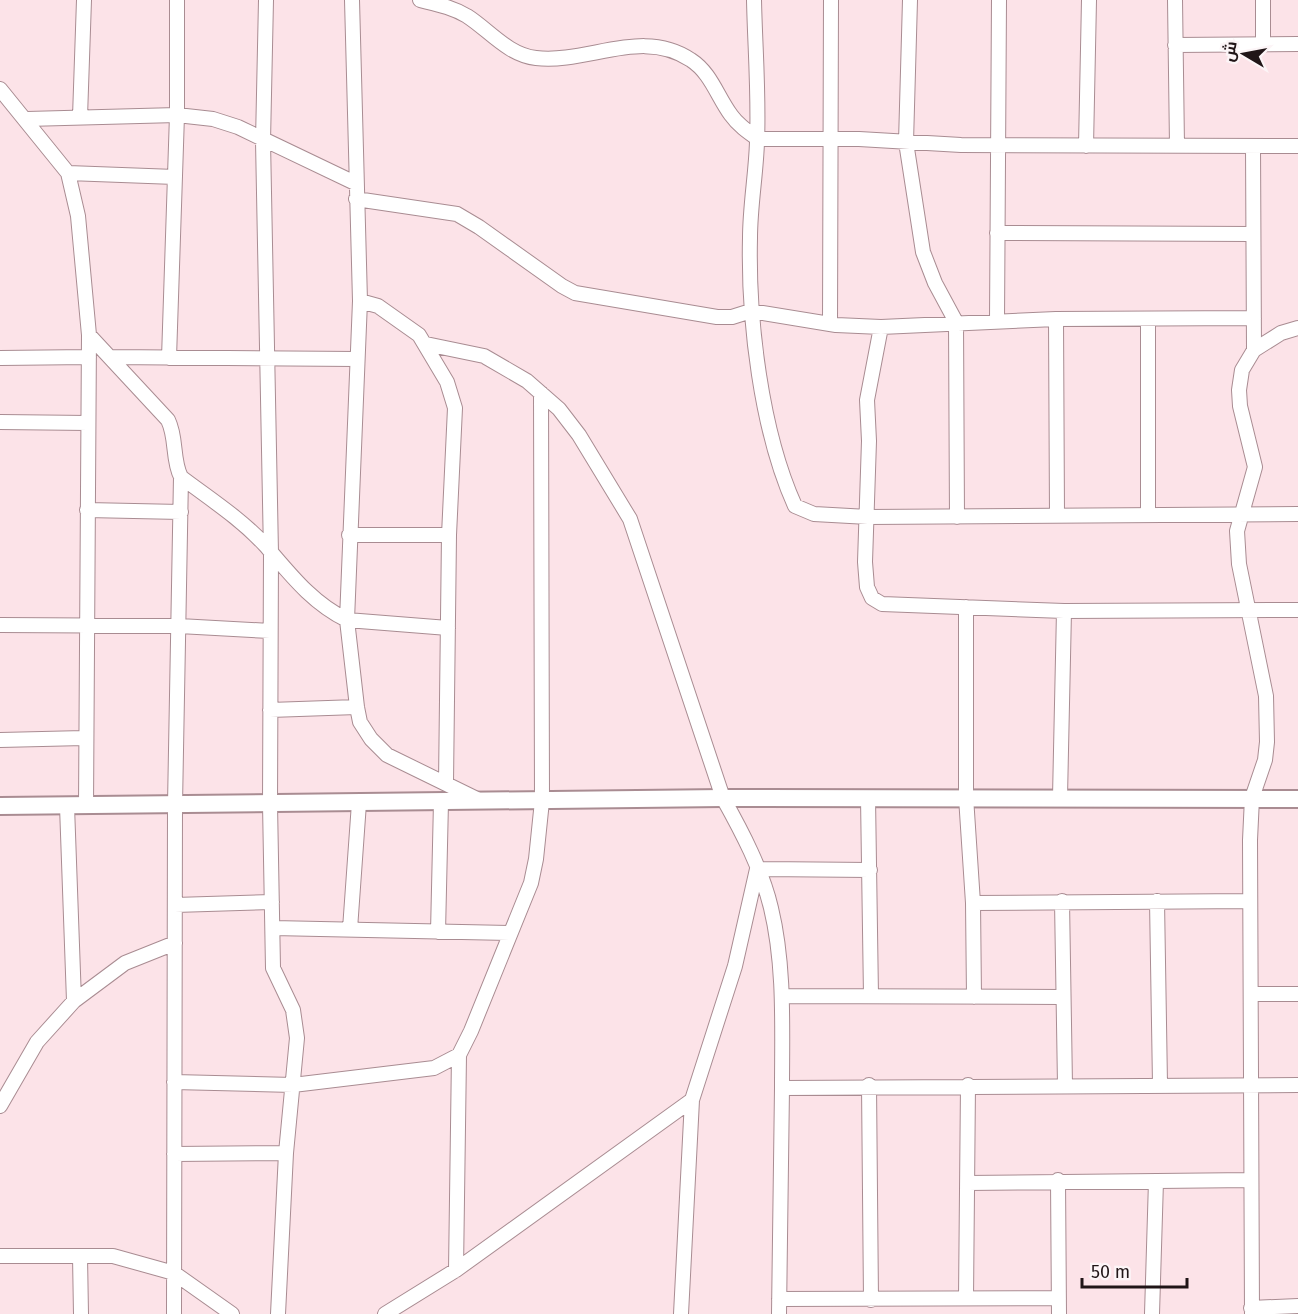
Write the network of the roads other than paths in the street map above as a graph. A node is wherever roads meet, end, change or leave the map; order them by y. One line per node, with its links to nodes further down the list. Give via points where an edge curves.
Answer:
1 (84, 0): 19 (street)
2 (177, 0): 18 (street)
3 (266, 0): 23 (street)
4 (352, 0): 32 (street)
5 (420, 0): 13 (street)
6 (754, 0): 21 (street)
7 (831, 0): 22 (street)
8 (910, 0): 24 (street)
9 (999, 0): 26 (street)
10 (1089, 0): 27 (street)
11 (1175, 0): 16 (street)
12 (1263, 0): 14 (street)
13 (455, 4): 21 (street, via 503,44 534,58 666,47 692,60 708,76 730,115)
14 (1263, 44): 15 (street); 16 (street)
15 (1298, 44)
16 (1175, 45): 25 (street)
17 (0, 88): 20 (street)
18 (177, 115): 19 (street); 23 (street, via 213,118 238,126); 31 (street)
19 (80, 117): 20 (street)
20 (27, 119): 30 (street)
21 (758, 139): 22 (street); 37 (street, via 750,235)
22 (831, 139): 24 (street); 43 (street)
23 (263, 141): 32 (street); 54 (street)
24 (906, 142): 26 (street); 42 (street, via 923,252)
25 (1177, 145): 27 (street); 28 (street)
26 (998, 146): 27 (street); 34 (street)
27 (1086, 146)
28 (1253, 146): 29 (street); 35 (street)
29 (1298, 146)
30 (68, 173): 31 (street); 46 (street, via 78,216)
31 (175, 177): 52 (street)
32 (355, 183): 33 (street)
33 (356, 200): 36 (street); 37 (street, via 457,214 561,286 586,296 724,318)
34 (997, 233): 35 (street); 41 (street)
35 (1252, 234): 38 (street)
36 (360, 301): 47 (street, via 378,306); 53 (street)
37 (751, 311): 43 (street); 65 (street, via 759,373 782,478 795,506 814,514)
38 (1254, 318): 40 (street); 48 (street)
39 (1056, 319): 40 (street); 41 (street); 64 (street)
40 (1148, 319): 63 (street)
41 (997, 321): 42 (street)
42 (956, 322): 44 (street); 66 (street)
43 (830, 324): 44 (street)
44 (881, 327): 65 (street, via 867,400)
45 (1298, 328): 48 (street, via 1281,333)
46 (89, 335): 49 (street); 50 (street)
47 (426, 344): 55 (street, via 484,356); 68 (street, via 447,382 455,408)
48 (1254, 350): 61 (street, via 1242,370 1239,390 1255,467)
49 (89, 357): 51 (street); 57 (street)
50 (111, 357): 52 (street); 58 (street, via 168,420)
51 (0, 358)
52 (169, 358): 54 (street)
53 (356, 358): 54 (street); 67 (street)
54 (267, 359): 69 (street)
55 (541, 393): 87 (street, via 579,435 630,519); 91 (street)
56 (0, 422): 57 (street)
57 (88, 423): 59 (street)
58 (181, 477): 60 (street); 69 (street, via 222,505)
59 (87, 510): 60 (street); 76 (street)
60 (181, 512): 77 (street)
61 (1242, 514): 62 (street); 63 (street); 73 (street, via 1237,531 1239,564)
62 (1298, 514)
63 (1148, 515): 64 (street)
64 (1057, 516): 66 (street)
65 (867, 517): 66 (street); 70 (street, via 865,562 872,598 882,604)
66 (957, 517)
67 (349, 535): 68 (street); 74 (street)
68 (449, 535): 78 (street)
69 (271, 553): 74 (street, via 313,599); 79 (street)
70 (966, 607): 72 (street); 85 (street)
71 (1298, 610): 73 (street)
72 (1064, 611): 73 (street); 86 (street)
73 (1248, 611): 89 (street, via 1266,696 1267,742)
74 (347, 620): 78 (street); 80 (street)
75 (0, 625): 76 (street)
76 (87, 626): 77 (street); 82 (street)
77 (179, 626): 79 (street); 96 (street)
78 (448, 628): 84 (street)
79 (270, 631): 81 (street)
80 (357, 707): 81 (street); 84 (street, via 360,722 387,755)
81 (270, 710): 95 (street)
82 (84, 738): 83 (street); 99 (street)
83 (0, 740)
84 (446, 783): 93 (street)
85 (966, 797): 86 (street); 88 (street); 106 (street)
86 (1060, 797): 89 (street)
87 (723, 798): 88 (street); 91 (street); 100 (street)
88 (868, 798): 101 (street)
89 (1252, 798): 90 (street); 105 (street)
90 (1298, 798)
91 (542, 801): 93 (street); 111 (street, via 531,883)
92 (441, 802): 93 (street); 94 (street); 110 (street)
93 (483, 802)
94 (360, 803): 95 (street); 109 (street)
95 (270, 804): 96 (street); 104 (street)
96 (175, 805): 99 (street); 107 (street)
97 (0, 806): 98 (street)
98 (67, 806): 99 (street); 119 (street)
99 (86, 806)
100 (757, 868): 101 (street); 115 (street, via 771,906); 130 (street, via 735,966)
101 (870, 870): 116 (street)
102 (1062, 901): 103 (street); 106 (street); 118 (street)
103 (1157, 901): 105 (street); 122 (street)
104 (272, 902): 107 (street); 108 (street)
105 (1250, 902): 113 (street)
106 (974, 903): 117 (street)
107 (175, 905): 112 (street)
108 (273, 928): 109 (street); 125 (street, via 273,968 293,1010 297,1038)
109 (350, 929): 110 (street)
110 (438, 932): 111 (street)
111 (509, 933): 120 (street)
112 (175, 943): 119 (street, via 125,963); 121 (street)
113 (1251, 994): 114 (street); 123 (street)
114 (1298, 994)
115 (782, 996): 116 (street); 129 (street)
116 (871, 996): 117 (street)
117 (974, 997): 118 (street)
118 (1062, 997): 128 (street)
119 (74, 1002): 131 (street, via 38,1042)
120 (459, 1055): 125 (street, via 434,1068); 140 (street)
121 (174, 1082): 125 (street); 133 (street)
122 (1160, 1084): 123 (street); 128 (street)
123 (1252, 1084): 124 (street); 135 (street)
124 (1298, 1084)
125 (293, 1085): 132 (street)
126 (869, 1085): 127 (street); 129 (street); 145 (street)
127 (968, 1085): 128 (street); 137 (street)
128 (1065, 1085)
129 (782, 1088): 144 (street)
130 (692, 1100): 140 (street); 153 (street)
131 (0, 1106)
132 (286, 1153): 133 (street); 151 (street)
133 (174, 1154): 141 (street)
134 (1058, 1180): 136 (street); 137 (street); 143 (street)
135 (1251, 1180): 136 (street); 147 (street)
136 (1156, 1181): 156 (street)
137 (968, 1183): 142 (street)
138 (80, 1256): 139 (street); 141 (street, via 113,1256); 148 (street)
139 (0, 1257)
140 (456, 1270): 152 (street)
141 (174, 1273): 149 (street); 150 (street)
142 (966, 1298): 143 (street); 145 (street)
143 (1059, 1298): 155 (street)
144 (779, 1299): 145 (street); 154 (street)
145 (871, 1300)
146 (1298, 1306): 147 (street)
147 (1252, 1311)
148 (81, 1314)
149 (174, 1314)
150 (232, 1314)
151 (279, 1314)
152 (385, 1314)
153 (681, 1314)
154 (779, 1314)
155 (1059, 1314)
156 (1152, 1314)

